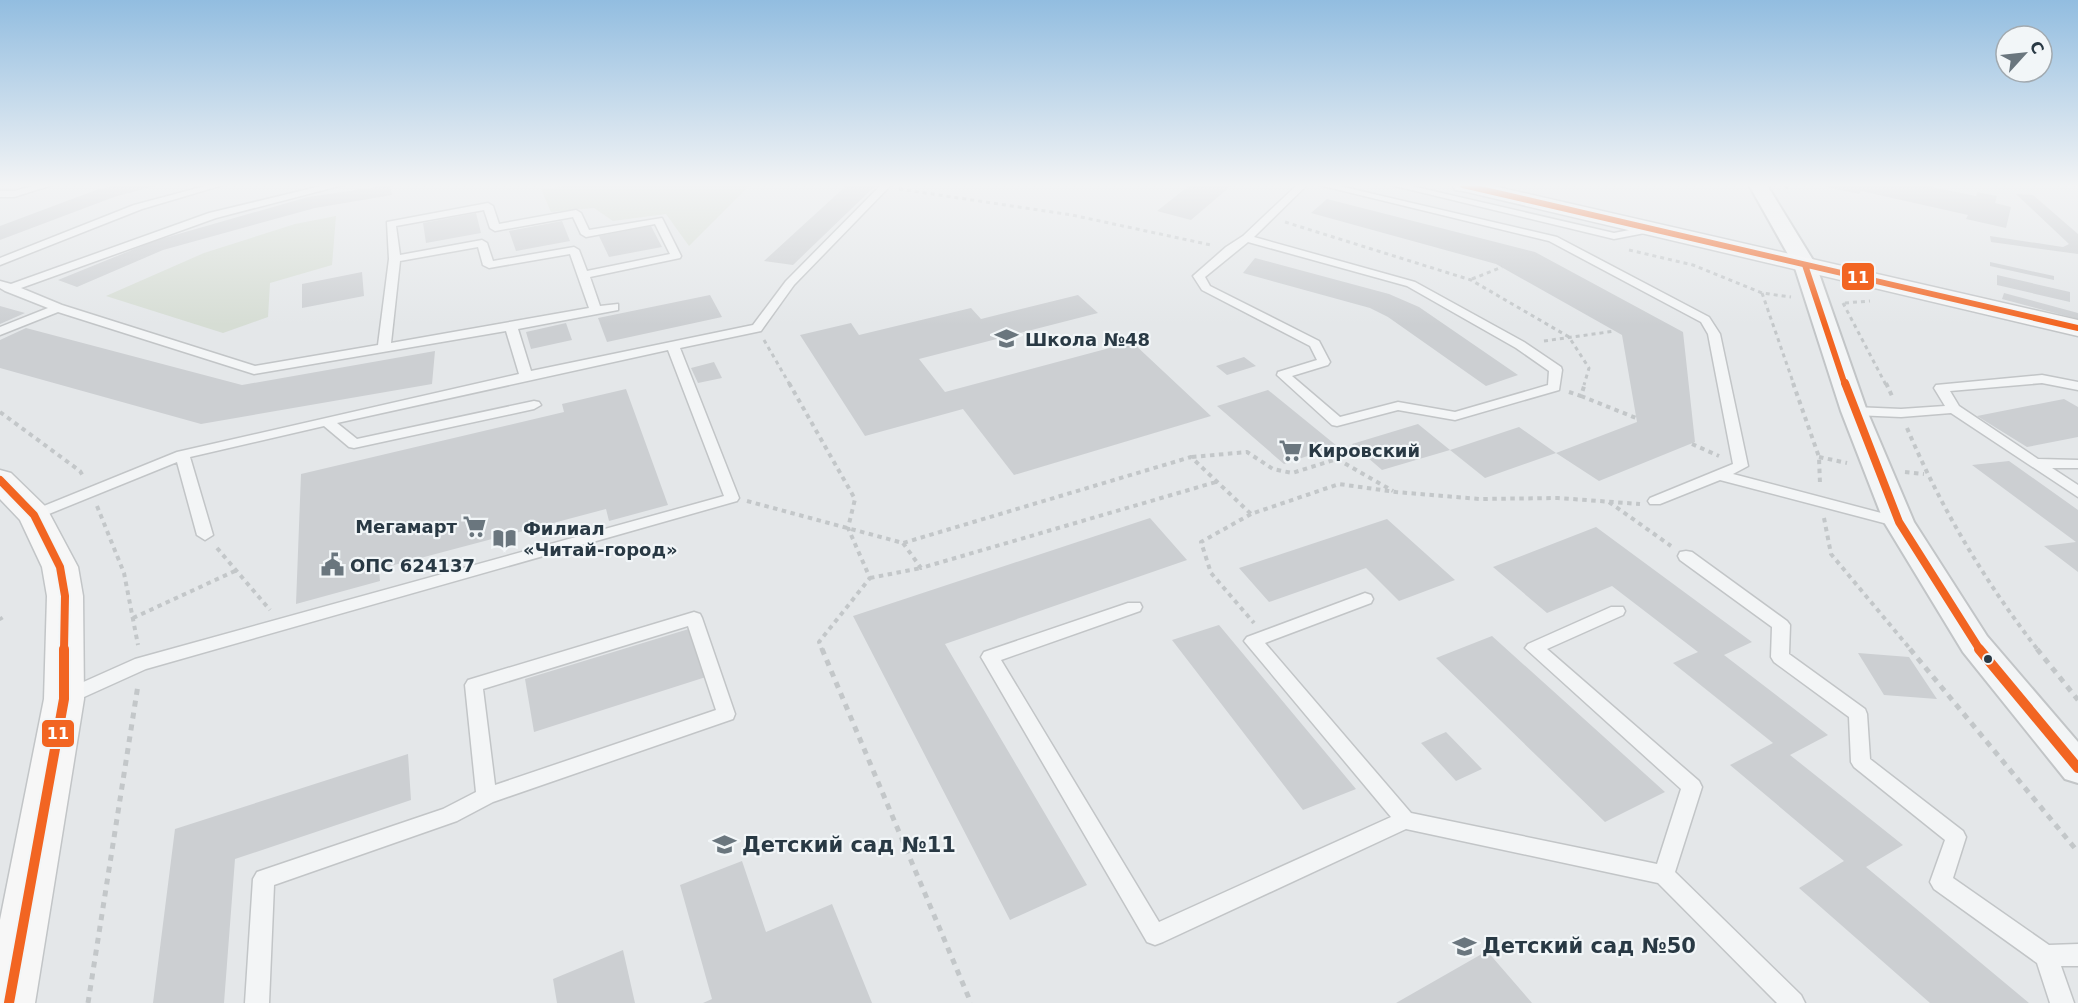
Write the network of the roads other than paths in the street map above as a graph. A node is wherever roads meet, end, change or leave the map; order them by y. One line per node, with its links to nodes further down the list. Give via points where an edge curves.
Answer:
1 (76, 232): 14 (lane)
2 (159, 232): 17 (lane)
3 (392, 232): 13 (lane)
4 (664, 232): 16 (lane, via 676,256)
5 (841, 232): 24 (lane, via 790,284 757,328)
6 (1253, 232): 12 (lane)
7 (1523, 232): 35 (lane, via 1553,239 1705,320 1713,334 1741,466)
8 (1596, 232): 9 (lane, via 1614,236)
9 (1636, 232)
10 (1662, 232): 15 (street)
11 (1786, 232): 15 (street)
12 (1247, 238): 12 (lane, via 1411,284 1520,345 1556,370 1554,387 1455,416 1398,406 1337,422 1283,375 1324,362 1315,344 1206,288 1199,276)
13 (395, 259): 16 (lane, via 482,243 489,265 574,250); 25 (lane)
14 (0, 262)
15 (1805, 265): 22 (street); 30 (street)
16 (585, 276): 20 (lane)
17 (5, 286): 19 (lane)
18 (614, 307): 20 (lane)
19 (58, 308): 23 (lane); 25 (lane, via 254,370)
20 (596, 311): 21 (lane)
21 (511, 327): 25 (lane); 26 (lane)
22 (2078, 328)
23 (0, 331)
24 (673, 347): 26 (lane); 46 (lane, via 732,498 141,664)
25 (384, 350)
26 (526, 376): 31 (lane)
27 (2078, 386): 29 (lane, via 2042,379 1941,388)
28 (534, 405): 31 (lane, via 354,444)
29 (1954, 409): 30 (lane); 33 (lane)
30 (1854, 411): 40 (street)
31 (327, 421): 32 (lane)
32 (182, 455): 39 (lane); 41 (lane)
33 (2034, 463): 34 (lane); 37 (lane)
34 (2078, 464)
35 (1718, 475): 38 (lane); 40 (lane)
36 (0, 480): 39 (street)
37 (2078, 492)
38 (1655, 501)
39 (34, 514): 46 (street, via 60,567)
40 (1899, 522): 47 (street, via 1976,644)
41 (205, 535)
42 (1686, 556): 52 (lane, via 1781,625 1780,657 1858,714 1861,762 1956,837 1941,882)
43 (1365, 598): 49 (lane, via 1253,641)
44 (1134, 607): 49 (lane, via 990,657 1155,935)
45 (1617, 611): 50 (lane, via 1534,648 1692,787)
46 (64, 699): 53 (street)
47 (2078, 768)
48 (486, 796): 48 (lane, via 726,714 694,618 474,685); 54 (lane, via 450,815 264,879)
49 (1405, 820): 50 (lane)
50 (1664, 875): 55 (lane)
51 (2078, 955): 52 (lane)
52 (2046, 956): 56 (lane)
53 (9, 1003)
54 (257, 1003)
55 (1793, 1003)
56 (2062, 1003)

